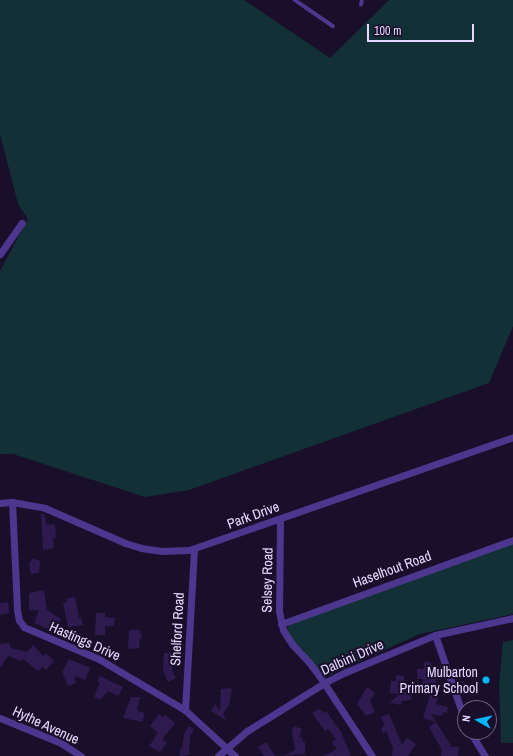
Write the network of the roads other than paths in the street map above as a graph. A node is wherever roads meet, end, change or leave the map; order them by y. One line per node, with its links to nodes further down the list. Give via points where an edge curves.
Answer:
1 (295, 0): 4 (lane)
2 (362, 0): 3 (lane)
3 (361, 5)
4 (333, 26)
5 (22, 223): 6 (street)
6 (1, 249)
7 (513, 437): 10 (street, Park Drive)
8 (12, 502): 9 (street, Park Drive); 12 (street, Park Drive, via 50,510 141,548 162,551); 18 (street, Hastings Drive, via 17,610 24,628 99,659)
9 (0, 503)
10 (280, 519): 12 (street, Park Drive); 14 (street, Selsey Road)
11 (513, 540): 14 (street, Haselhout Road)
12 (194, 549): 18 (street, Shelford Road)
13 (513, 618): 15 (street, Dalbini Drive)
14 (280, 624): 16 (street, Selsey Road, via 288,640)
15 (435, 635): 16 (street, Dalbini Drive); 17 (street)
16 (324, 683): 21 (street, Dalbini Drive, via 247,731); 25 (street, Selsey Road)
17 (458, 700)
18 (185, 710): 21 (street, Hastings Drive)
19 (0, 718): 22 (street, Hythe Avenue, via 61,743)
20 (475, 740): 26 (street)
21 (227, 748): 23 (street, Dalbini Drive); 24 (street, Hastings Drive)
22 (81, 756)
23 (218, 756)
24 (235, 756)
25 (372, 756)
26 (485, 756)

